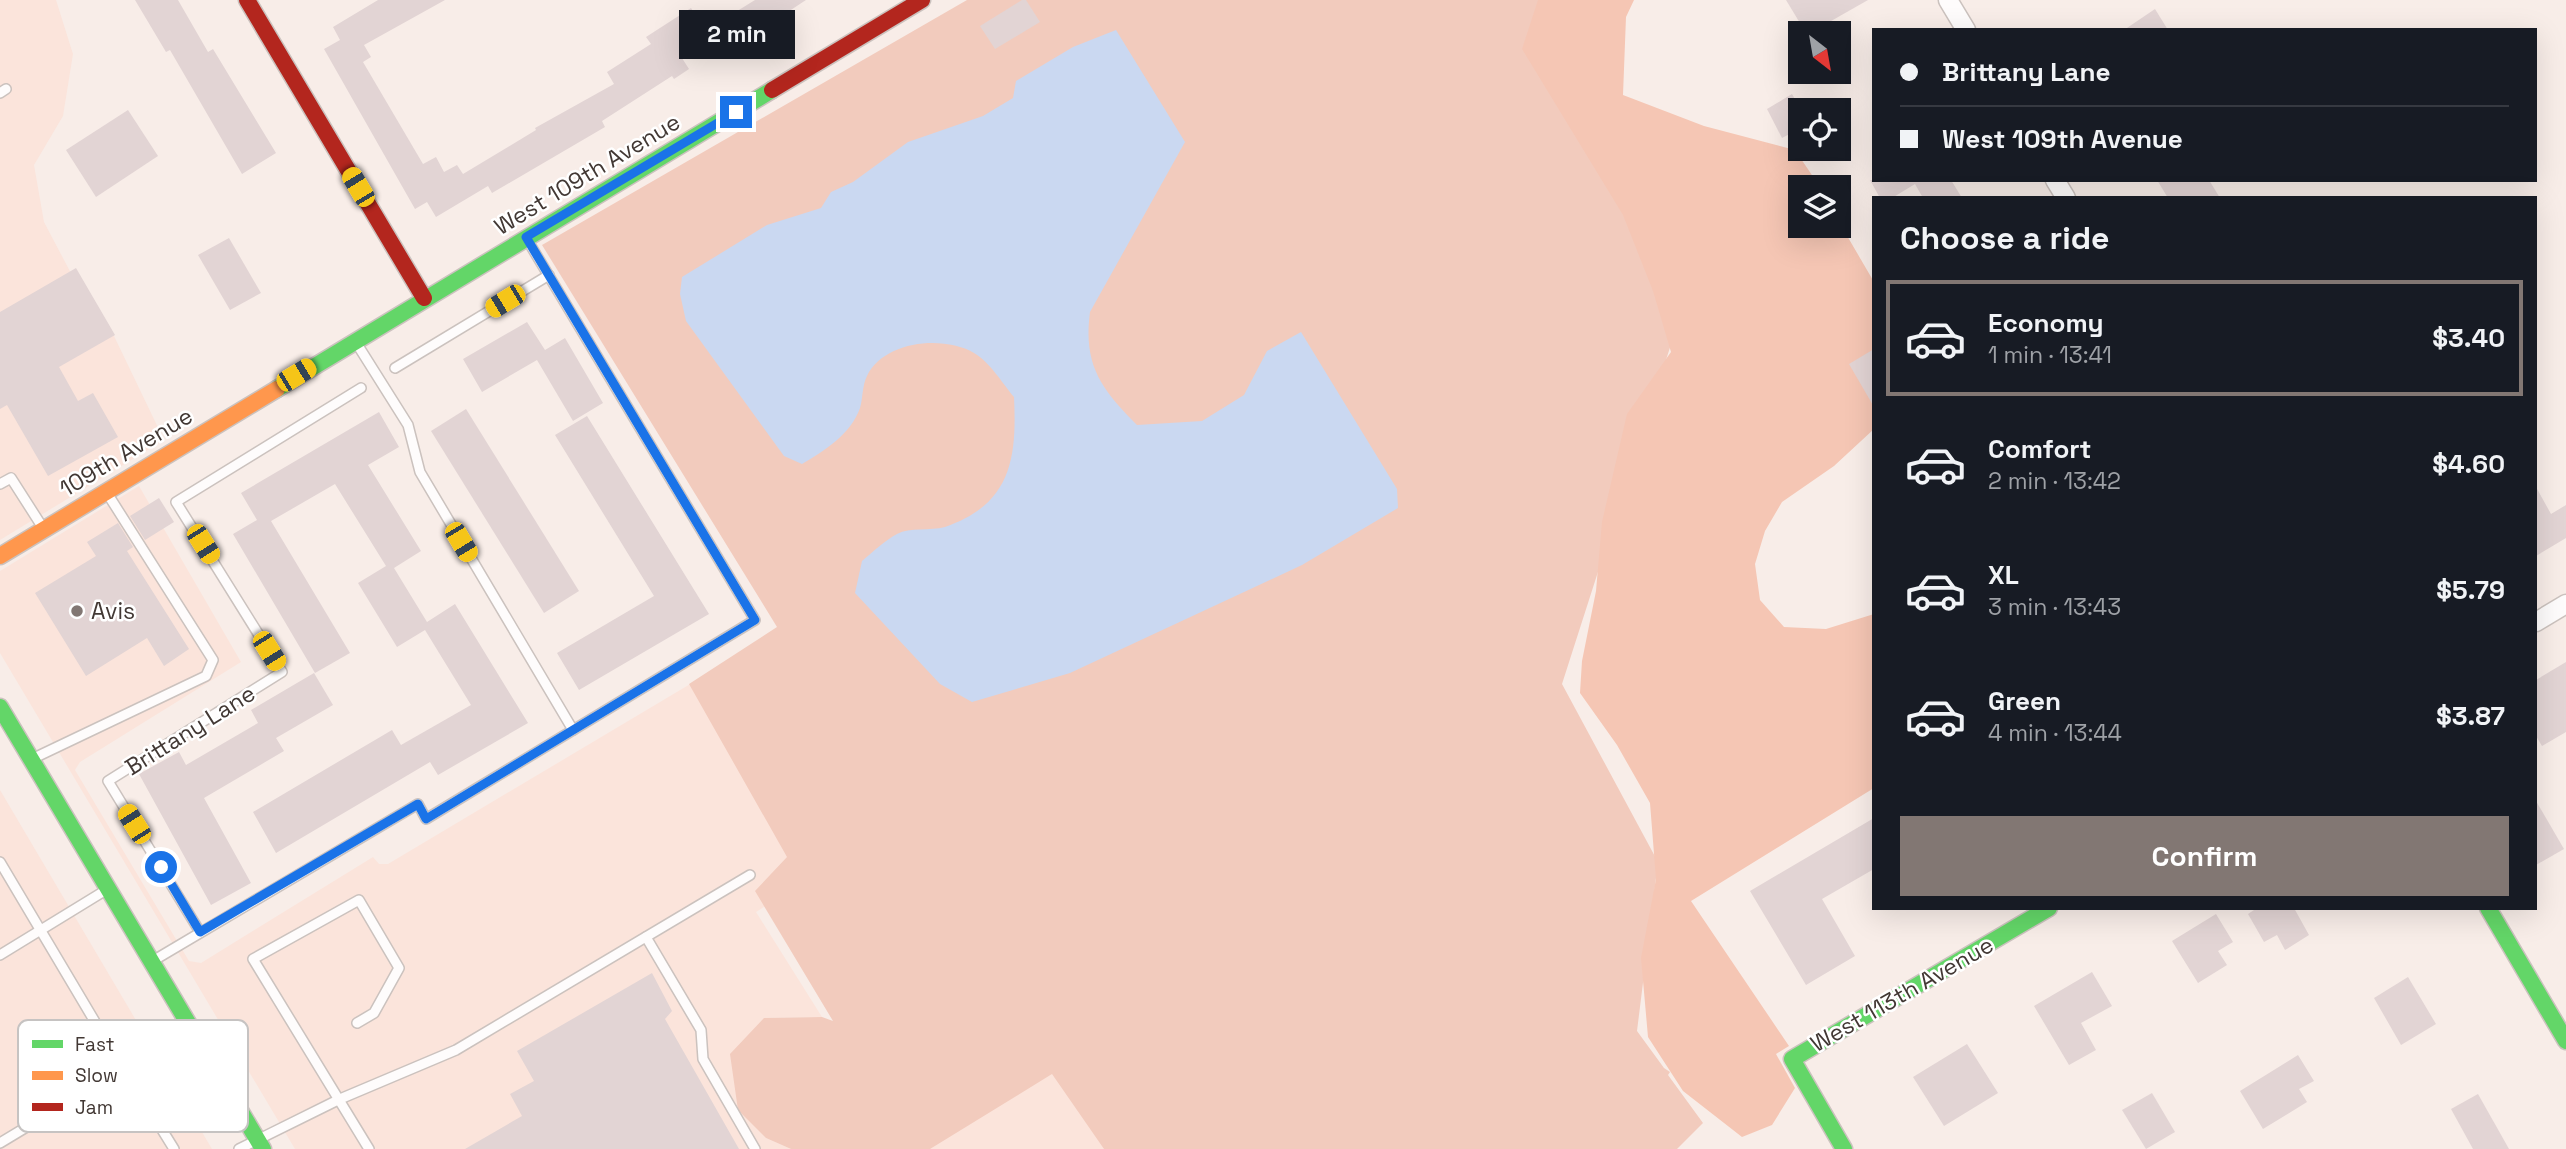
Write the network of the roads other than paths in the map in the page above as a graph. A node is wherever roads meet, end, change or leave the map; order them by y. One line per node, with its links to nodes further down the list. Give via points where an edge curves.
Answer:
1 (248, 0): 7 (street)
2 (922, 0): 5 (street, West 109th Avenue)
3 (1948, 0): 4 (street)
4 (1965, 28)
5 (526, 237): 6 (lane); 7 (street, West 109th Avenue)
6 (549, 275): 9 (lane); 19 (lane, via 755,620)
7 (424, 298): 8 (street, West 109th Avenue)
8 (354, 340): 10 (street, West 109th Avenue); 19 (lane, via 408,425 420,472)
9 (395, 368)
10 (276, 387): 13 (street, 109th Avenue)
11 (361, 388): 27 (lane, Brittany Lane, via 176,502 282,672 108,781)
12 (0, 484): 14 (lane, via 11,478)
13 (106, 491): 14 (street, 109th Avenue); 20 (lane, via 213,660 206,676)
14 (43, 529): 15 (street, 109th Avenue)
15 (0, 556)
16 (2566, 604): 17 (street)
17 (2537, 621)
18 (0, 707): 20 (street)
19 (573, 730): 27 (lane, via 426,819 418,804)
20 (31, 759): 23 (street)
21 (0, 862): 26 (lane)
22 (750, 875): 28 (lane)
23 (108, 889): 26 (lane); 30 (street)
24 (2046, 910): 45 (street, West 113th Avenue, via 1792,1059)
25 (2489, 910): 34 (street)
26 (39, 931): 29 (lane); 31 (lane)
27 (200, 932): 30 (lane)
28 (646, 937): 35 (lane, via 456,1050); 44 (lane, via 701,1031 703,1059)
29 (0, 955)
30 (151, 962): 32 (street)
31 (93, 1020)
32 (186, 1020)
33 (357, 1023): 35 (lane, via 374,1013 398,968 359,900 253,959)
34 (2566, 1041)
35 (340, 1099): 40 (lane); 43 (lane)
36 (248, 1124): 40 (street)
37 (18, 1132): 39 (lane)
38 (163, 1132): 41 (lane)
39 (0, 1143)
40 (260, 1144): 42 (lane)
41 (174, 1149)
42 (239, 1149)
43 (369, 1149)
44 (755, 1149)
45 (1844, 1149)

